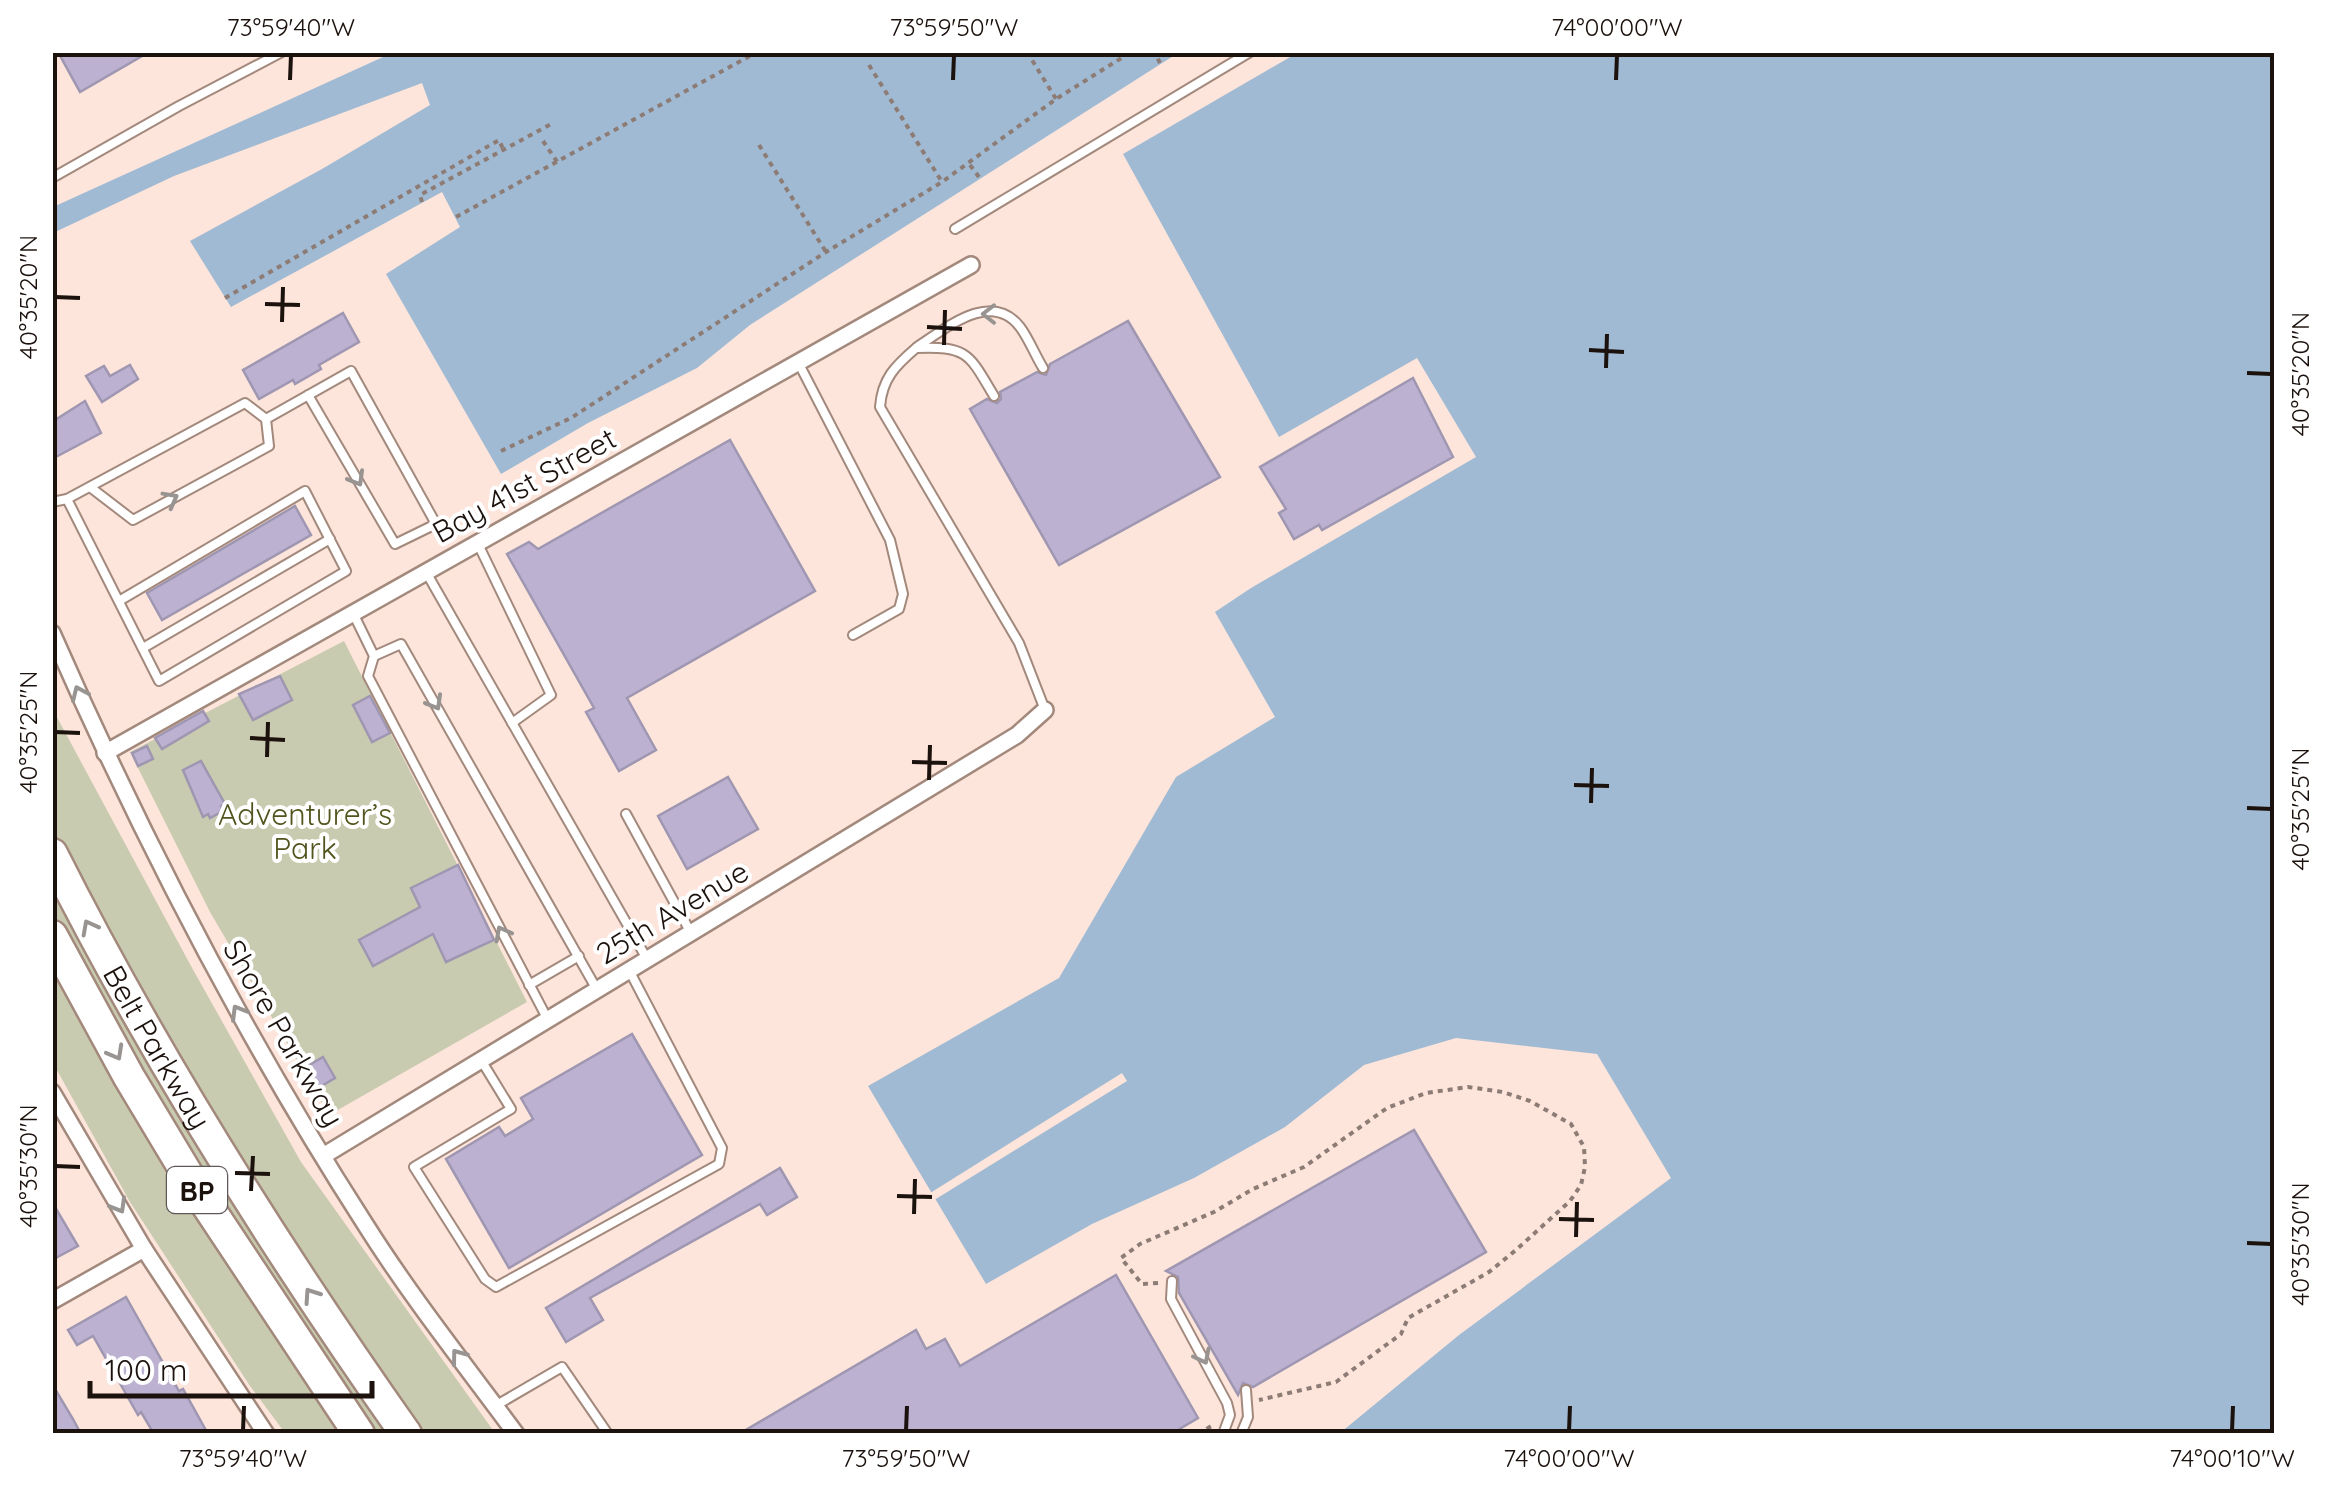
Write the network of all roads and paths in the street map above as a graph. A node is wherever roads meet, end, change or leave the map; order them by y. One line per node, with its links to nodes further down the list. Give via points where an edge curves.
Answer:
1 (282, 52): 17 (lane)
2 (757, 52): 14 (path)
3 (1027, 52): 9 (path)
4 (1131, 52): 9 (path)
5 (1162, 52): 7 (path, via 1156,56)
6 (1250, 52): 21 (lane)
7 (1160, 64)
8 (869, 66): 18 (path)
9 (1056, 99): 15 (path)
10 (553, 123): 13 (path)
11 (543, 141): 14 (path)
12 (759, 144): 22 (path)
13 (504, 151): 19 (path, via 420,195); 24 (path, via 499,140)
14 (558, 163): 20 (path)
15 (970, 163): 16 (path); 18 (path)
16 (979, 177)
17 (52, 178)
18 (942, 182): 22 (path)
19 (422, 202)
20 (456, 217)
21 (955, 229)
22 (826, 252): 31 (path, via 572,418)
23 (971, 265): 26 (street, Bay 41st Street)
24 (225, 298)
25 (916, 348): 27 (lane, one-way to 25, via 1020,327 996,311 962,318); 29 (lane, via 970,356); 44 (lane, via 888,375 880,408 1019,643)
26 (798, 362): 36 (street, Bay 41st Street); 41 (lane, via 890,540 903,594 890,617)
27 (1043, 368)
28 (308, 395): 28 (lane, one-way to 28, via 395,544 436,524 351,371); 30 (lane)
29 (994, 396)
30 (266, 418): 32 (lane, via 245,403); 32 (lane, one-way to 30, via 133,520 270,446)
31 (500, 452)
32 (90, 487): 33 (lane)
33 (67, 499): 34 (lane); 38 (lane)
34 (52, 502)
35 (330, 539): 38 (lane, via 305,490); 42 (lane); 42 (lane, via 346,571 159,680)
36 (477, 543): 37 (street, Bay 41st Street); 45 (lane, via 551,695)
37 (426, 572): 39 (street, Bay 41st Street); 45 (lane)
38 (119, 601): 42 (lane)
39 (353, 613): 43 (lane); 46 (street, Bay 41st Street)
40 (52, 633): 46 (street, Shore Parkway, one-way to 40)
41 (853, 635)
42 (143, 648)
43 (374, 656): 51 (lane, one-way to 51, via 402,644); 54 (lane, one-way to 43, via 368,676)
44 (1046, 710): 49 (street, 25th Avenue, via 1017,735)
45 (512, 723): 52 (lane)
46 (104, 752): 59 (street, Shore Parkway, one-way to 46, via 214,973)
47 (626, 814): 49 (lane)
48 (52, 854): 68 (highway, Belt Parkway / BP, one-way to 48, via 208,1135)
49 (691, 933): 52 (street, 25th Avenue)
50 (52, 936): 67 (highway, Belt Parkway / BP, one-way to 67, via 195,1187)
51 (578, 956): 54 (lane); 55 (lane)
52 (648, 959): 53 (street, 25th Avenue)
53 (629, 970): 55 (street, 25th Avenue); 57 (lane, via 722,1148 719,1164 496,1287 414,1166 511,1109)
54 (529, 985): 56 (lane)
55 (597, 990): 56 (street, 25th Avenue)
56 (548, 1020): 57 (street, 25th Avenue)
57 (482, 1060): 59 (street, 25th Avenue)
58 (52, 1092): 60 (street, one-way to 60)
59 (324, 1156): 65 (street, Shore Parkway, one-way to 59, via 366,1226)
60 (144, 1249): 62 (street); 66 (street)
61 (1172, 1281): 64 (path, via 1142,1284 1121,1258 1304,1167 1387,1108 1468,1086 1530,1101 1570,1124 1584,1147 1580,1185 1516,1250 1408,1318 1401,1334 1336,1382); 71 (lane, one-way to 71, via 1171,1299 1227,1403)
62 (52, 1301)
63 (1246, 1390): 72 (lane)
64 (1254, 1402)
65 (496, 1406): 69 (street, Shore Parkway); 70 (lane, via 562,1367)
66 (266, 1434)
67 (359, 1434)
68 (406, 1434)
69 (516, 1434)
70 (608, 1434)
71 (1223, 1434)
72 (1242, 1434)

